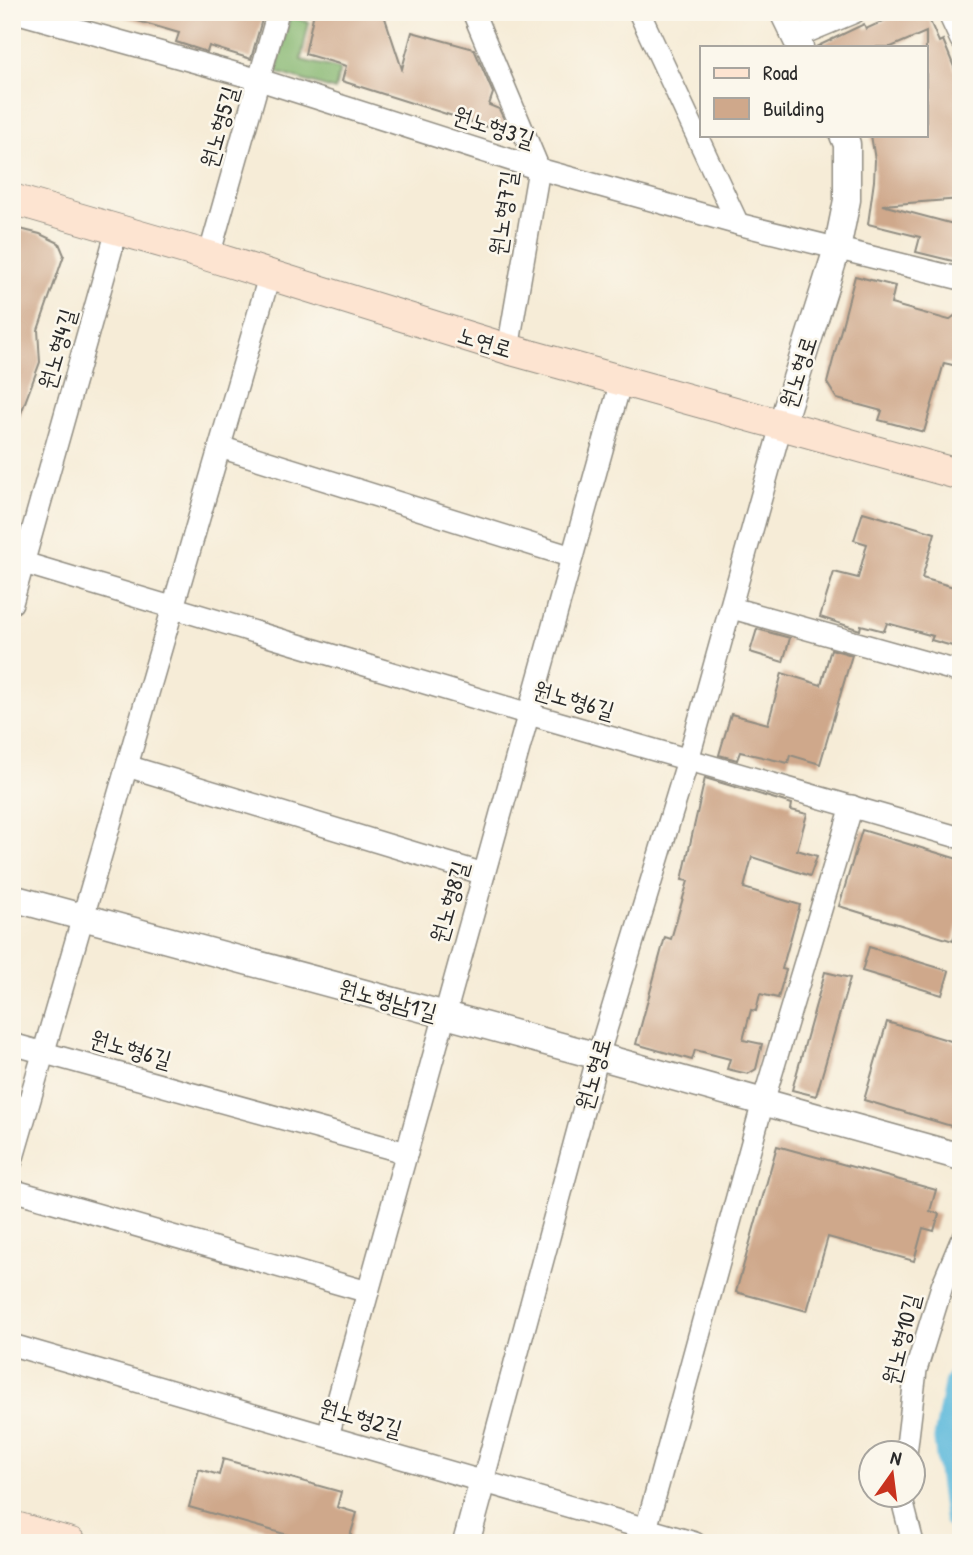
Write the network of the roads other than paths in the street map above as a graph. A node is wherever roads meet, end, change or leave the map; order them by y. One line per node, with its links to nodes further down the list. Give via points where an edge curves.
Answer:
1 (15, 12): 10 (street, 원노형3길)
2 (278, 12): 10 (street, 원노형5길)
3 (472, 12): 12 (street, 원노형7길)
4 (639, 12): 14 (street)
5 (783, 12): 9 (street)
6 (855, 12): 9 (street)
7 (948, 12): 8 (street)
8 (961, 40)
9 (797, 42)
10 (260, 80): 12 (street, 원노형3길); 17 (street, 원노형5길)
11 (843, 136): 16 (street, 원노형로, via 847,200)
12 (539, 169): 14 (street, 원노형3길); 20 (street, 원노형7길)
13 (12, 200): 15 (main road, 노연로)
14 (738, 224): 16 (street, 원노형3길)
15 (117, 230): 17 (main road, 노연로); 26 (street, 원노형4길)
16 (837, 249): 19 (street, 원노형3길); 22 (street, 원노형로)
17 (209, 256): 18 (main road, 노연로)
18 (269, 277): 20 (main road, 노연로); 23 (street)
19 (961, 279)
20 (509, 349): 21 (main road, 노연로)
21 (621, 381): 22 (main road, 노연로); 25 (street, 원노형8길)
22 (781, 426): 24 (main road, 노연로); 29 (street, 원노형로)
23 (220, 447): 25 (street); 28 (street)
24 (961, 475)
25 (572, 557): 31 (street, 원노형8길)
26 (24, 563): 27 (street, 원노형4길); 28 (street, 원노형6길)
27 (12, 603)
28 (173, 608): 31 (street, 원노형6길); 33 (street)
29 (732, 608): 30 (street); 32 (street, 원노형로)
30 (961, 672)
31 (529, 714): 32 (street, 원노형6길); 36 (street, 원노형8길)
32 (688, 760): 34 (street, 원노형6길); 42 (street, 원노형로)
33 (127, 766): 36 (street); 38 (street)
34 (852, 806): 35 (street, 원노형6길); 43 (street)
35 (961, 838)
36 (484, 874): 39 (street, 원노형8길)
37 (12, 898): 38 (street, 원노형남1길)
38 (83, 918): 39 (street, 원노형남1길); 41 (street)
39 (445, 1015): 42 (street, 원노형남1길); 44 (street, 원노형8길)
40 (12, 1044): 41 (street)
41 (44, 1052): 44 (street, 원노형6길); 46 (street)
42 (598, 1056): 43 (street, 원노형남1길); 53 (street, 원노형로)
43 (763, 1102): 45 (street, 원노형남1길); 56 (street)
44 (407, 1153): 49 (street, 원노형8길)
45 (961, 1157)
46 (12, 1161)
47 (12, 1190): 49 (street)
48 (961, 1241): 52 (street, 원노형10길, via 916,1370)
49 (368, 1292): 51 (street, 원노형8길)
50 (12, 1345): 51 (street, 원노형2길)
51 (328, 1436): 53 (street, 원노형2길)
52 (908, 1440)
53 (483, 1481): 56 (street, 원노형2길); 58 (street, 원노형로)
54 (905, 1510): 60 (street)
55 (12, 1526): 57 (main road)
56 (646, 1529): 59 (street, 원노형2길)
57 (71, 1543)
58 (466, 1543)
59 (695, 1543)
60 (913, 1543)

